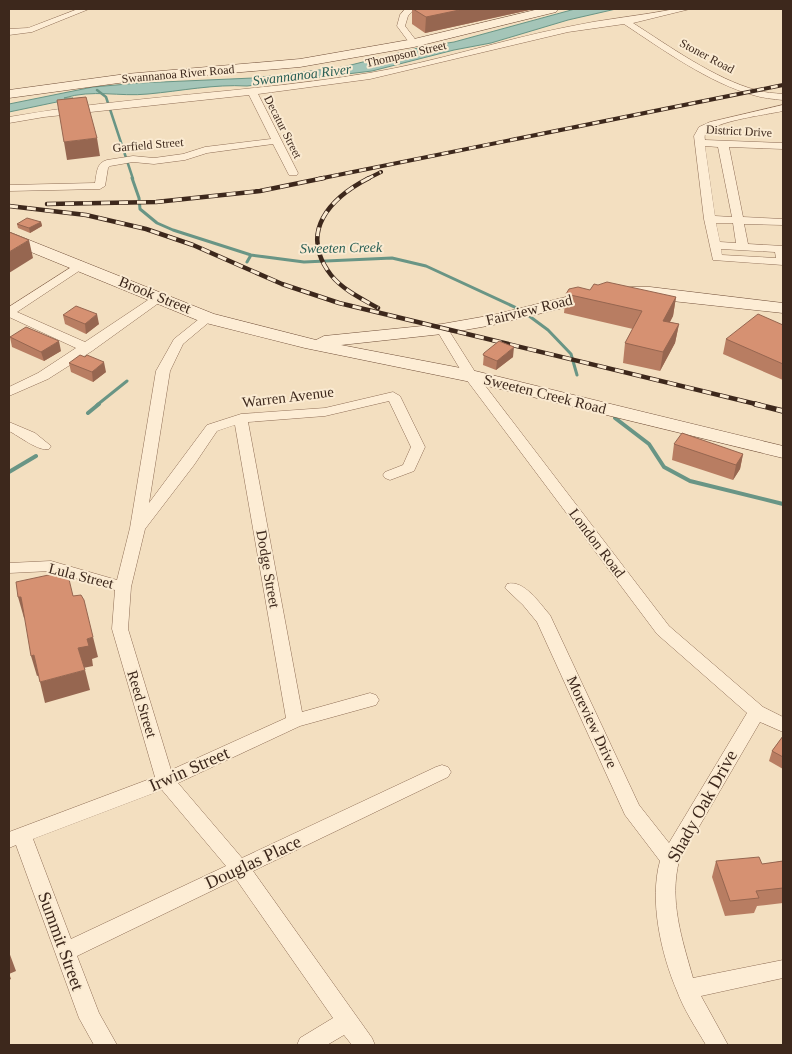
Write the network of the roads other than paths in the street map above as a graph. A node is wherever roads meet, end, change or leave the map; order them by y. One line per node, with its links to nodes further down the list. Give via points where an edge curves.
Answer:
1 (85, 9): 6 (street, via 29,30)
2 (410, 9): 7 (street, via 401,26)
3 (552, 9): 7 (main road, Swannanoa River Road)
4 (686, 9): 5 (street, Thompson Street)
5 (625, 21): 8 (street, Thompson Street, via 568,29 383,73); 10 (street, Stoner Road, via 674,54 729,83 755,93)
6 (9, 32)
7 (414, 43): 9 (main road, Swannanoa River Road, via 300,64 135,77)
8 (252, 92): 12 (street, Thompson Street); 13 (street, Decatur Street)
9 (9, 94)
10 (783, 97)
11 (783, 108): 14 (street, District Drive, via 708,126 700,132)
12 (9, 120)
13 (277, 141): 17 (street, Decatur Street); 18 (street, Garfield Street, via 205,150 185,157 154,161 118,160 103,167 100,186)
14 (700, 143): 15 (street, District Drive); 19 (street)
15 (723, 144): 16 (street, District Drive); 20 (street)
16 (783, 146)
17 (293, 173)
18 (9, 188)
19 (710, 219): 20 (street); 23 (street)
20 (737, 220): 21 (street); 24 (street)
21 (783, 222)
22 (9, 237): 25 (main road, Brook Street)
23 (715, 245): 24 (street); 24 (street, via 717,258 782,262 780,249)
24 (743, 247)
25 (81, 265): 26 (main road, Brook Street); 28 (street)
26 (160, 298): 29 (main road, Brook Street); 32 (street)
27 (783, 308): 30 (main road, Fairview Road, via 650,292 611,293 583,296)
28 (9, 313): 32 (street)
29 (208, 318): 31 (main road, Brook Street); 40 (street, Reed Street, via 178,342 162,371)
30 (442, 329): 31 (main road, Fairview Road); 33 (street, London Road)
31 (305, 343): 33 (main road, Sweeten Creek Road)
32 (87, 348): 34 (street, via 43,376)
33 (471, 376): 38 (main road, Sweeten Creek Road); 45 (street, London Road, via 663,630)
34 (9, 392)
35 (241, 418): 39 (street, Warren Avenue, via 326,412 393,396 418,447 409,468); 40 (street, Warren Avenue, via 212,428); 46 (street, Dodge Street)
36 (9, 426): 37 (street)
37 (44, 446)
38 (783, 452)
39 (390, 475)
40 (138, 528): 42 (street, Reed Street)
41 (9, 568): 42 (street, Lula Street, via 51,566)
42 (122, 587): 49 (street, Reed Street, via 120,629)
43 (513, 588): 51 (street, Moreview Drive, via 530,601 544,619 632,810)
44 (370, 700): 46 (street, Irwin Street)
45 (757, 712): 47 (street, London Road); 51 (street, Shady Oak Drive)
46 (295, 721): 49 (street, Irwin Street)
47 (783, 725)
48 (442, 772): 52 (street, Douglas Place)
49 (165, 781): 50 (street, Irwin Street); 52 (street, Reed Street)
50 (15, 837): 53 (street, Summit Street)
51 (670, 859): 55 (street, Shady Oak Drive, via 666,878 666,924)
52 (240, 869): 53 (street, Douglas Place); 56 (street, Reed Street)
53 (64, 952): 58 (street, Summit Street, via 90,1018)
54 (783, 969): 55 (street)
55 (686, 989): 60 (street, Shady Oak Drive)
56 (347, 1021): 57 (street); 59 (street, Reed Street)
57 (310, 1044)
58 (106, 1045)
59 (364, 1045)
60 (717, 1045)

